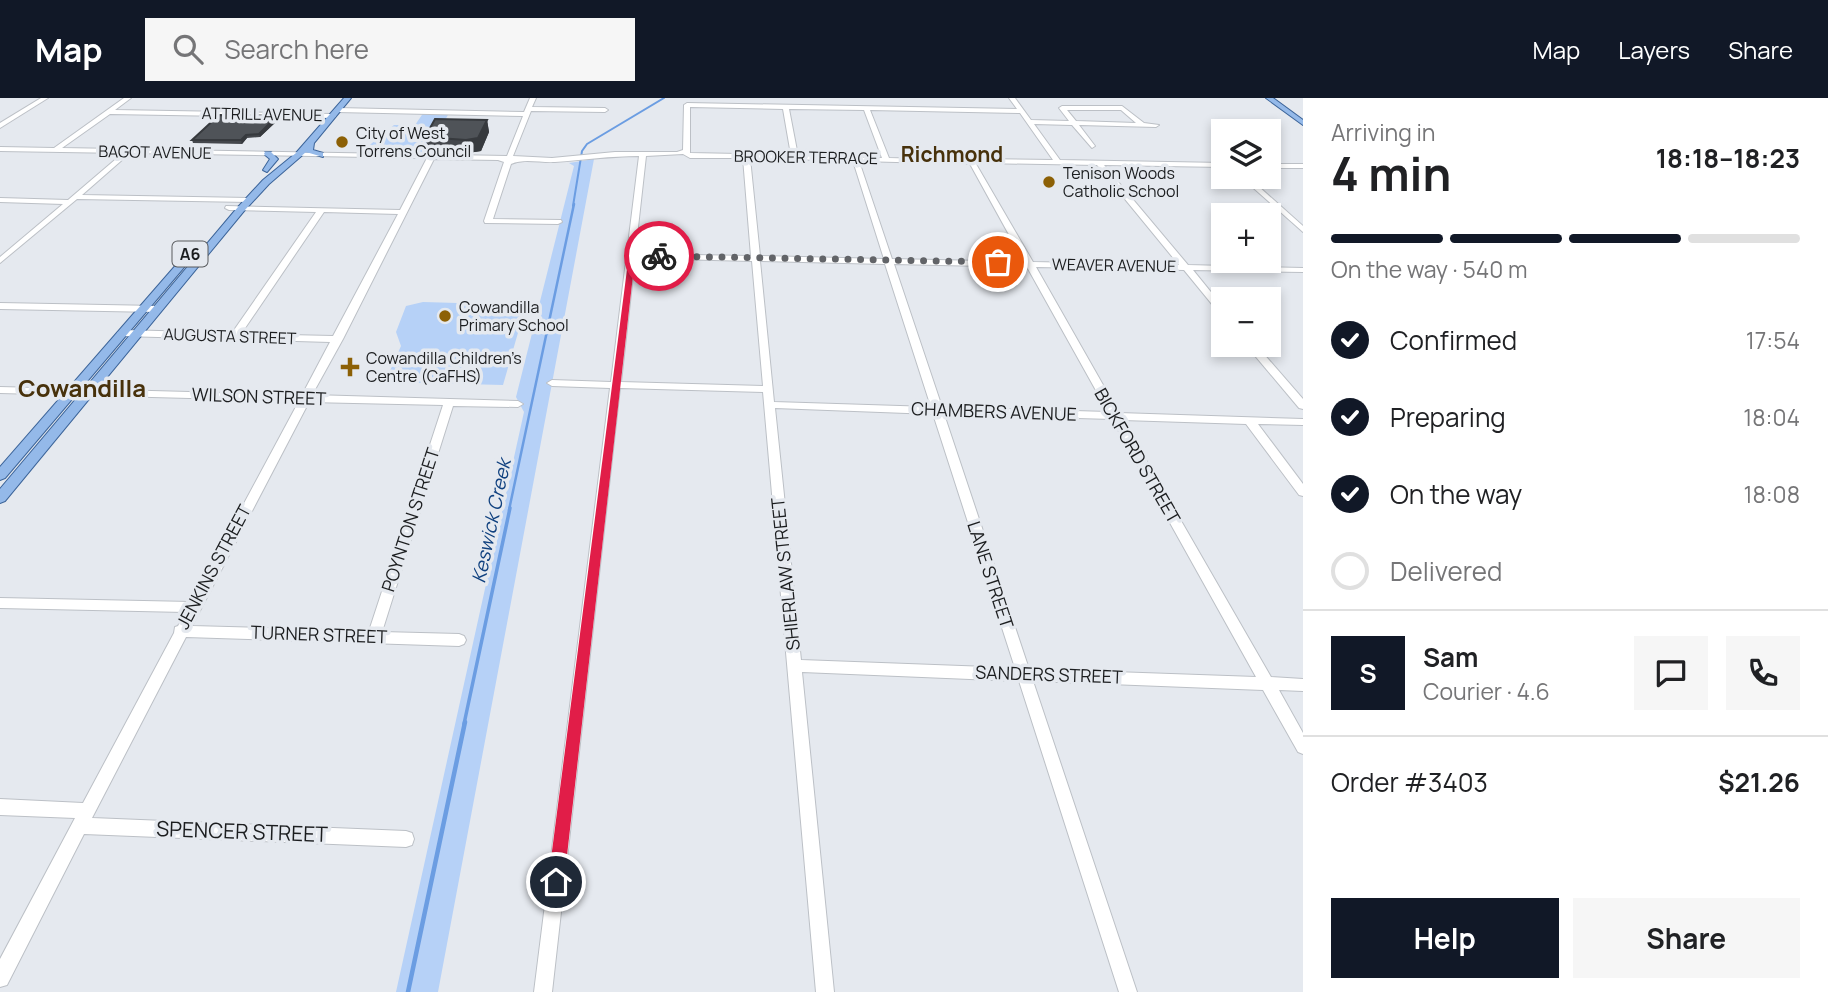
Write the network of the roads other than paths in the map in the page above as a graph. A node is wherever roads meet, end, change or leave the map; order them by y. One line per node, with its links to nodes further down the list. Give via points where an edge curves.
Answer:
1 (45, 98): 32 (street)
2 (128, 98): 23 (street)
3 (338, 98): 25 (main road, A6)
4 (348, 98): 24 (main road, A6)
5 (533, 98): 21 (street)
6 (682, 98): 14 (street)
7 (822, 98): 16 (street)
8 (923, 98): 19 (street)
9 (1012, 98): 22 (street)
10 (1121, 98): 18 (street, via 1128,106)
11 (1269, 98): 29 (main road)
12 (1279, 98): 26 (main road)
13 (736, 102): 14 (street); 15 (street)
14 (687, 105): 38 (street)
15 (786, 106): 16 (street); 45 (street)
16 (825, 107): 17 (street)
17 (866, 108): 19 (street); 49 (street)
18 (1124, 108): 28 (street, via 1062,108); 30 (street)
19 (929, 109): 22 (street)
20 (605, 110): 21 (street, ATTRILL AVENUE)
21 (527, 111): 24 (street, ATTRILL AVENUE); 48 (street)
22 (1021, 111): 27 (street)
23 (108, 112): 25 (street, ATTRILL AVENUE); 36 (street)
24 (335, 113): 25 (street, ATTRILL AVENUE); 33 (main road, A6)
25 (322, 115): 41 (main road, A6)
26 (1303, 115)
27 (1029, 122): 28 (street); 51 (street)
28 (1073, 123): 30 (street); 34 (street)
29 (1303, 123)
30 (1142, 124): 31 (street)
31 (1156, 125)
32 (0, 126)
33 (310, 141): 42 (main road, A6); 43 (main road, via 309,151)
34 (1092, 146)
35 (0, 150): 36 (street, BAGOT AVENUE)
36 (54, 151): 37 (street, BAGOT AVENUE)
37 (128, 152): 39 (street, BAGOT AVENUE); 58 (street)
38 (685, 153): 40 (street, BROOKER TERRACE); 44 (street, BROOKER TERRACE)
39 (268, 154): 41 (street, BAGOT AVENUE); 56 (main road, via 274,159)
40 (643, 154): 48 (street, BROOKER TERRACE); 66 (street)
41 (287, 155): 42 (street, BAGOT AVENUE); 56 (main road, A6)
42 (299, 155): 43 (street, BROOKER TERRACE); 60 (main road, A6)
43 (320, 155): 46 (street, BROOKER TERRACE)
44 (746, 156): 45 (street, BROOKER TERRACE); 67 (street, SHIERLAW STREET)
45 (794, 157): 47 (street, BROOKER TERRACE)
46 (431, 158): 48 (street, BROOKER TERRACE); 62 (street, JENKINS STREET)
47 (855, 158): 49 (street, BROOKER TERRACE); 68 (street, LANE STREET)
48 (509, 159): 63 (street)
49 (886, 159): 50 (street, BROOKER TERRACE)
50 (971, 162): 51 (street, BROOKER TERRACE); 70 (street, BICKFORD STREET)
51 (1058, 162): 52 (street, BROOKER TERRACE)
52 (1100, 163): 53 (street, BROOKER TERRACE); 71 (street)
53 (1211, 165)
54 (1281, 166): 55 (street)
55 (1303, 166)
56 (267, 170): 60 (main road, A6)
57 (1257, 189): 65 (street)
58 (74, 199): 59 (street); 60 (street); 69 (street)
59 (0, 200)
60 (239, 204): 61 (street); 75 (main road, A6, via 229,208); 76 (main road, A6)
61 (321, 211): 62 (street); 79 (street)
62 (404, 212): 80 (street, JENKINS STREET)
63 (491, 212): 64 (street, via 488,220)
64 (558, 222)
65 (1303, 230)
66 (632, 256): 67 (street, WEAVER AVENUE); 83 (street)
67 (757, 258): 68 (street, WEAVER AVENUE); 84 (street, SHIERLAW STREET)
68 (888, 260): 70 (street, WEAVER AVENUE); 93 (street, LANE STREET)
69 (0, 261)
70 (1029, 263): 71 (street, WEAVER AVENUE); 94 (street, BICKFORD STREET)
71 (1185, 267): 72 (street, WEAVER AVENUE); 73 (street)
72 (1303, 270)
73 (1211, 298)
74 (0, 306): 75 (street)
75 (144, 309): 76 (street); 77 (main road, A6)
76 (157, 309): 78 (main road, A6)
77 (122, 333): 78 (street, AUGUSTA STREET); 86 (main road, A6)
78 (137, 333): 79 (street, AUGUSTA STREET); 87 (main road, A6)
79 (235, 336): 80 (street, AUGUSTA STREET)
80 (338, 339): 88 (street, JENKINS STREET)
81 (1261, 357): 92 (street)
82 (552, 383): 83 (street)
83 (616, 385): 84 (street); 114 (street)
84 (768, 389): 91 (street, SHIERLAW STREET)
85 (0, 390): 86 (street, WILSON STREET)
86 (71, 392): 87 (street, WILSON STREET); 97 (main road, A6)
87 (88, 393): 88 (street, WILSON STREET); 99 (main road, A6)
88 (305, 399): 89 (street, WILSON STREET); 101 (street, JENKINS STREET)
89 (449, 402): 90 (street, WILSON STREET); 103 (street, POYNTON STREET)
90 (518, 404)
91 (769, 405): 93 (street, CHAMBERS AVENUE); 105 (street, SHIERLAW STREET)
92 (1303, 406)
93 (937, 411): 94 (street, CHAMBERS AVENUE); 106 (street, LANE STREET)
94 (1115, 416): 95 (street, CHAMBERS AVENUE); 107 (street, BICKFORD STREET)
95 (1249, 420): 96 (street, CHAMBERS AVENUE); 98 (street)
96 (1303, 422)
97 (0, 475)
98 (1303, 492)
99 (0, 498)
100 (0, 603): 101 (street)
101 (193, 607): 102 (street, JENKINS STREET)
102 (180, 631): 103 (street, TURNER STREET); 111 (street, JENKINS STREET)
103 (374, 637): 104 (street, TURNER STREET)
104 (458, 640)
105 (794, 666): 106 (street, SANDERS STREET); 115 (street, SHIERLAW STREET)
106 (1022, 674): 107 (street, SANDERS STREET); 116 (street, LANE STREET)
107 (1267, 684): 108 (street, SANDERS STREET); 109 (street, BICKFORD STREET)
108 (1303, 685)
109 (1303, 747)
110 (0, 807): 111 (street, SPENCER STREET)
111 (82, 818): 112 (street, SPENCER STREET); 113 (street, JENKINS STREET)
112 (405, 839)
113 (0, 978)
114 (543, 992)
115 (825, 992)
116 (1128, 992)

